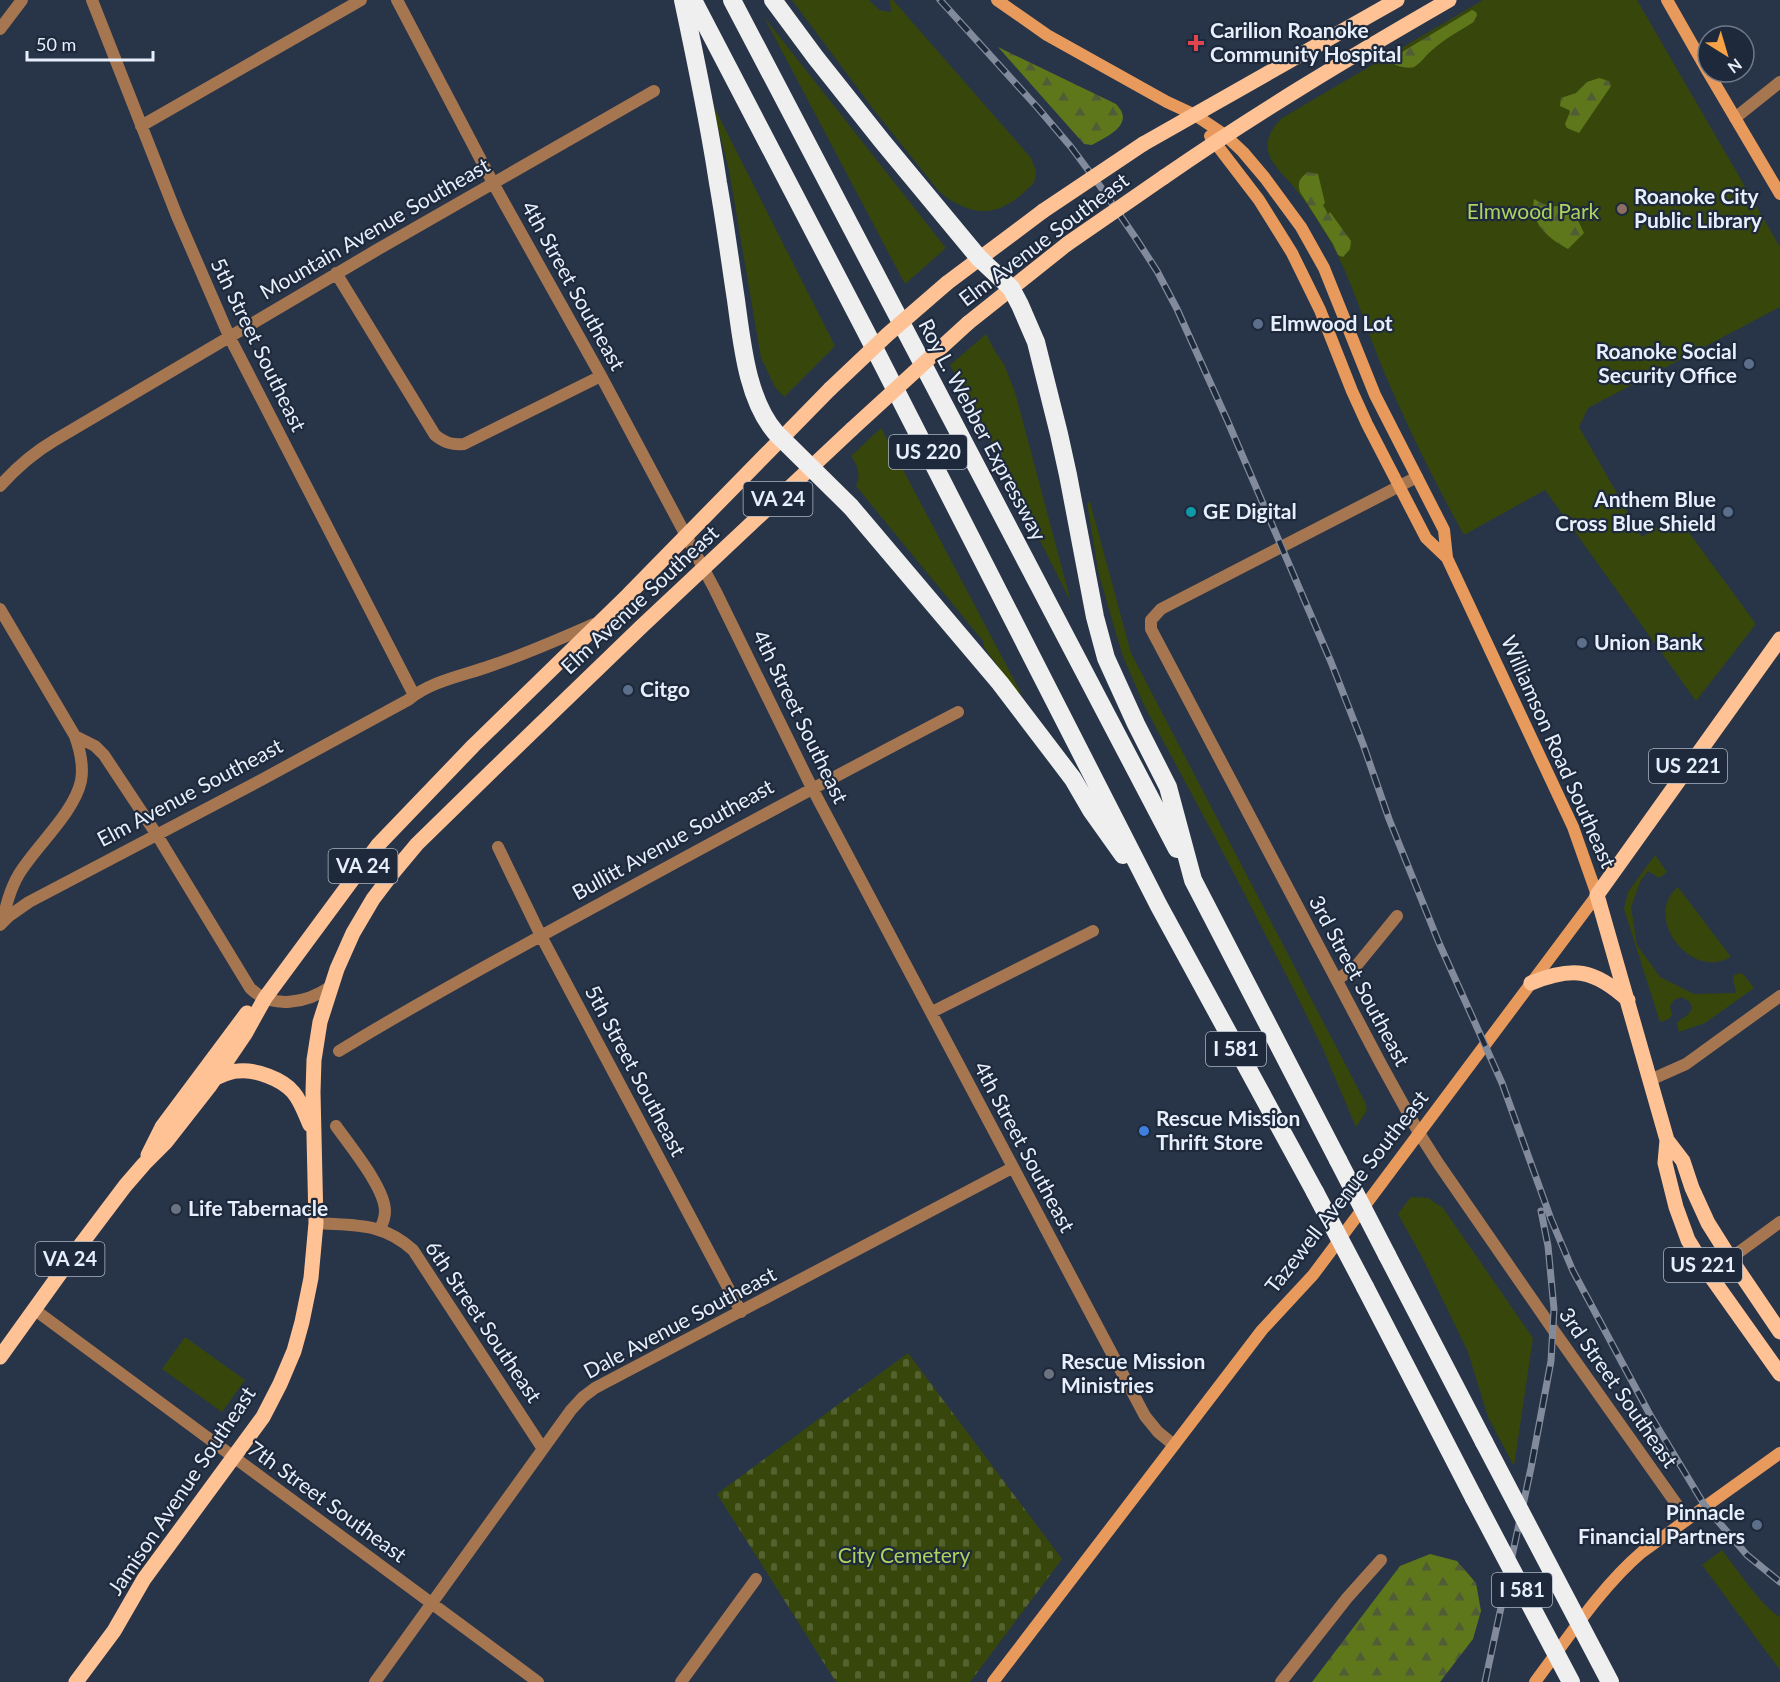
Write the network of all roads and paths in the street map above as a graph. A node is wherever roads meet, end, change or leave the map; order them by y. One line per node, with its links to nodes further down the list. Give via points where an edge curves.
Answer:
1 (22, 0): 13 (street)
2 (92, 0): 20 (street, 5th Street Southeast)
3 (361, 0): 20 (street)
4 (397, 0): 22 (street, 4th Street Southeast)
5 (683, 0): 29 (highway, via 707,118 743,348 762,412)
6 (693, 0): 49 (highway, US 220)
7 (732, 0): 47 (highway, Roy L. Webber Expressway / US 220)
8 (772, 0): 24 (highway)
9 (997, 0): 18 (street, Williamson Road Southeast, via 1047,36)
10 (1397, 0): 18 (main road, Elm Avenue Southeast / VA 24)
11 (1449, 0): 21 (main road, Elm Avenue Southeast / VA 24)
12 (1667, 0): 14 (street)
13 (0, 29)
14 (1696, 51)
15 (1780, 82): 19 (street)
16 (1715, 84): 19 (street)
17 (654, 91): 22 (street, Mountain Avenue Southeast)
18 (1195, 116): 21 (street, Williamson Road Southeast); 24 (main road, Elm Avenue Southeast / VA 24, bridge, via 1143,144)
19 (1735, 118): 23 (street)
20 (141, 126): 27 (street, 5th Street Southeast)
21 (1220, 138): 26 (main road, Elm Avenue Southeast / VA 24, bridge, via 1066,244); 31 (street, Williamson Road Southeast, via 1243,152 1265,177 1311,243 1375,395); 33 (street, Williamson Road Southeast, via 1292,253 1352,391)
22 (493, 183): 25 (street, Mountain Avenue Southeast); 28 (street, 4th Street Southeast)
23 (1780, 194)
24 (979, 258): 26 (highway); 29 (main road, Elm Avenue Southeast / VA 24, bridge, via 888,335)
25 (336, 273): 27 (street, Mountain Avenue Southeast); 28 (street, via 435,435 444,442 464,444)
26 (1011, 288): 30 (main road, Elm Avenue Southeast / VA 24, bridge); 47 (highway, via 1036,342 1106,658 1168,787)
27 (229, 336): 32 (street, Mountain Avenue Southeast, via 35,452); 40 (street, 5th Street Southeast)
28 (601, 376): 34 (street, 4th Street Southeast)
29 (781, 438): 30 (highway); 34 (main road, Elm Avenue Southeast / VA 24)
30 (811, 468): 36 (main road, Elm Avenue Southeast / VA 24); 49 (highway, via 851,507 1000,683)
31 (1417, 477): 33 (street); 35 (street, Williamson Road Southeast, via 1444,530)
32 (0, 486)
33 (1399, 486): 35 (street, Williamson Road Southeast, via 1426,538); 54 (street, 3rd Street Southeast, via 1161,609 1150,625)
34 (685, 536): 36 (street, 4th Street Southeast); 38 (main road, Elm Avenue Southeast / VA 24)
35 (1447, 558): 48 (street, Williamson Road Southeast, via 1573,827)
36 (704, 569): 43 (main road, Elm Avenue Southeast / VA 24); 44 (street, 4th Street Southeast)
37 (0, 609): 42 (street)
38 (598, 622): 40 (street, Elm Avenue Southeast); 58 (main road, Elm Avenue Southeast / VA 24, via 378,845)
39 (1780, 639): 48 (main road, US 221)
40 (414, 695): 45 (street, Elm Avenue Southeast)
41 (958, 712): 44 (street, Bullitt Avenue Southeast)
42 (75, 736): 45 (street, via 104,755); 51 (street, Elm Avenue Southeast, via 82,767 76,794 18,875)
43 (498, 765): 56 (main road, Jamison Avenue Southeast / VA 24, via 417,844 373,899 353,933)
44 (812, 788): 53 (street, Bullitt Avenue Southeast); 60 (street, 4th Street Southeast)
45 (157, 835): 51 (street, Elm Avenue Southeast, via 29,902); 58 (street, via 246,983)
46 (498, 847): 53 (street, 5th Street Southeast)
47 (1193, 880): 96 (highway, I 581, bridge)
48 (1598, 895): 55 (street, Tazewell Avenue Southeast); 59 (main road, Williamson Road Southeast / US 221)
49 (1159, 906): 95 (highway, I 581, bridge, via 1315,1192)
50 (1397, 916): 54 (street, via 1357,965)
51 (1, 924)
52 (1093, 932): 60 (street)
53 (541, 936): 61 (street, Bullitt Avenue Southeast); 76 (street, 5th Street Southeast)
54 (1337, 980): 66 (street, 3rd Street Southeast)
55 (1531, 983): 59 (main road, via 1562,972 1580,973 1603,981); 66 (street, Tazewell Avenue Southeast)
56 (330, 987): 58 (street, via 304,1000); 65 (main road, Jamison Avenue Southeast / VA 24, via 314,1060)
57 (1780, 996): 63 (street, via 1686,1064)
58 (266, 998): 62 (main road, VA 24); 68 (main road, VA 24, via 248,1013 162,1127)
59 (1628, 1000): 63 (main road, Williamson Road Southeast / US 221)
60 (932, 1012): 69 (street, 4th Street Southeast)
61 (339, 1051)
62 (216, 1078): 65 (main road, via 249,1071 275,1079 293,1091); 68 (main road, VA 24, via 166,1143)
63 (1650, 1080): 67 (main road, Williamson Road Southeast / US 221)
64 (336, 1126): 72 (street, via 384,1201)
65 (314, 1133): 71 (main road, Jamison Avenue Southeast / VA 24)
66 (1419, 1133): 80 (street, Tazewell Avenue Southeast, via 1313,1275 1262,1330); 84 (street, 3rd Street Southeast)
67 (1667, 1140): 73 (main road, Williamson Road Southeast / US 221, via 1683,1161 1708,1222); 74 (main road, Williamson Road Southeast / US 221, via 1665,1163 1677,1207 1688,1240)
68 (144, 1164): 75 (main road, VA 24)
69 (1012, 1168): 76 (street, Dale Avenue Southeast); 80 (street, 4th Street Southeast, via 1145,1416)
70 (1780, 1222): 73 (street)
71 (316, 1223): 72 (street, 6th Street Southeast); 83 (main road, Jamison Avenue Southeast / VA 24, via 311,1278 294,1351 263,1417)
72 (380, 1229): 81 (street, 6th Street Southeast, via 413,1250)
73 (1730, 1258): 74 (street); 77 (main road, Williamson Road Southeast / US 221)
74 (1709, 1274): 79 (main road, Williamson Road Southeast / US 221)
75 (35, 1310): 78 (main road, VA 24); 83 (street, 7th Street Southeast)
76 (741, 1312): 81 (street, Dale Avenue Southeast, via 583,1396)
77 (1780, 1332)
78 (0, 1357)
79 (1780, 1374)
80 (1174, 1445): 88 (street, Tazewell Avenue Southeast)
81 (543, 1449): 87 (street, Dale Avenue Southeast)
82 (1780, 1453): 84 (street)
83 (233, 1457): 87 (street, 7th Street Southeast); 89 (main road, Jamison Avenue Southeast / VA 24, via 144,1579 114,1631)
84 (1687, 1519): 94 (street, via 1610,1582)
85 (1381, 1560): 93 (street)
86 (756, 1579): 92 (street)
87 (433, 1602): 90 (street, Dale Avenue Southeast); 91 (street, 7th Street Southeast)
88 (996, 1681)
89 (76, 1682)
90 (375, 1682)
91 (538, 1682)
92 (681, 1682)
93 (1281, 1682)
94 (1535, 1682)
95 (1571, 1682)
96 (1610, 1682)

